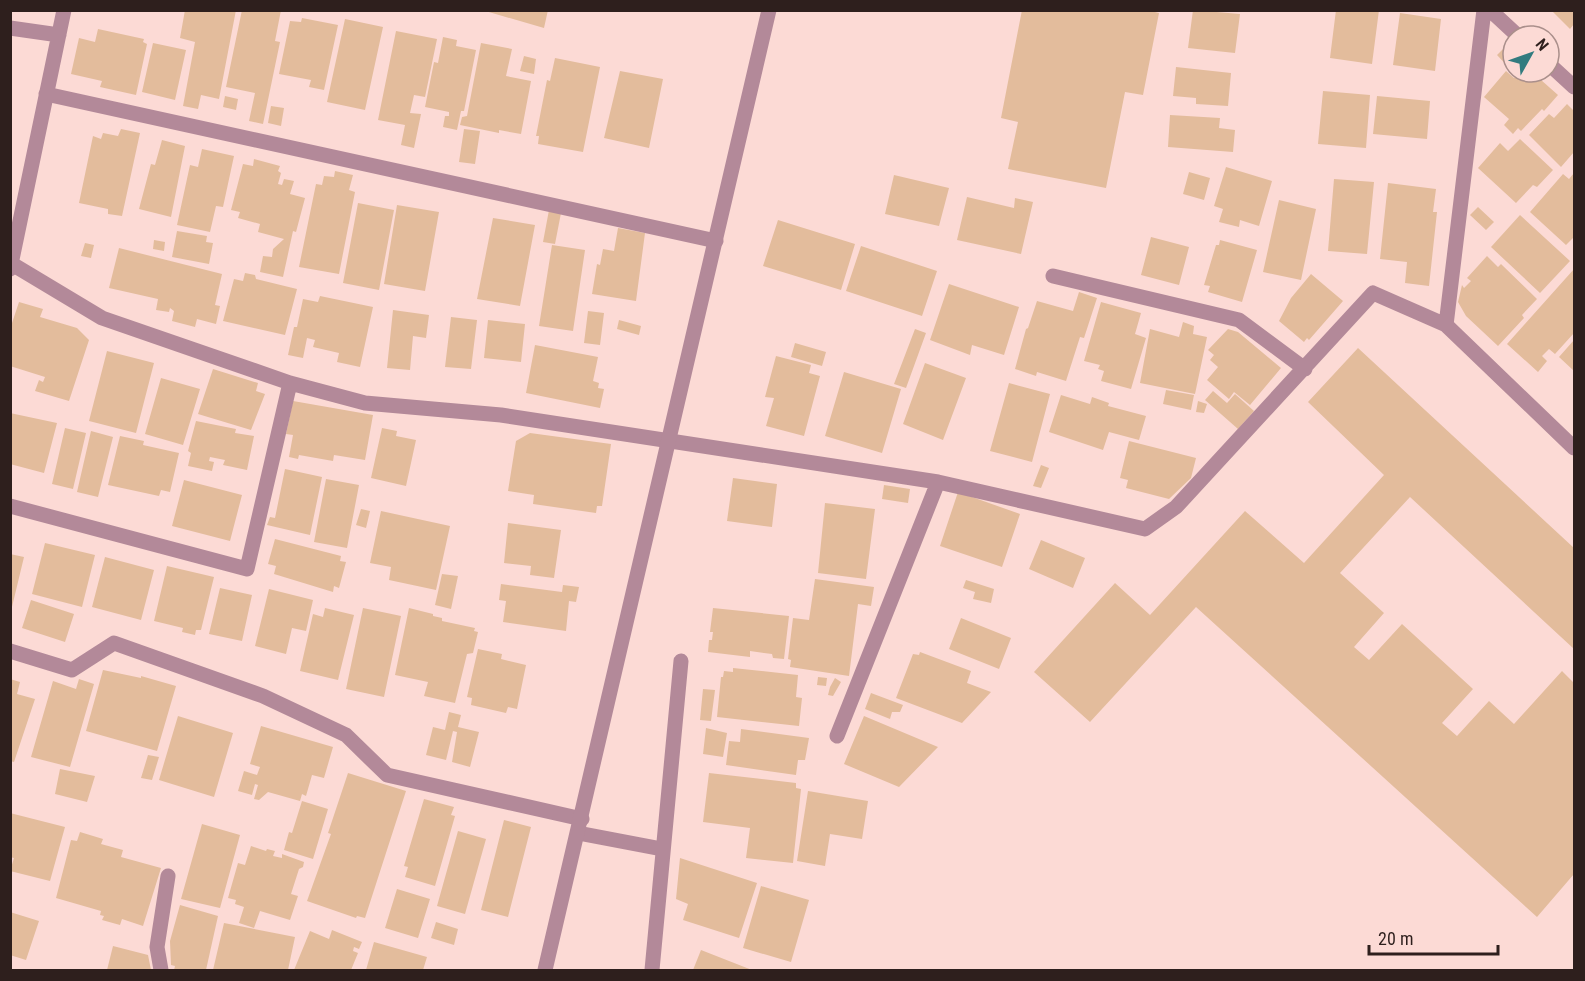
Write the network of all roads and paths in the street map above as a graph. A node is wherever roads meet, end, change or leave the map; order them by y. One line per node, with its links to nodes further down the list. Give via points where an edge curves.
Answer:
1 (64, 10): 7 (street)
2 (769, 10): 12 (street)
3 (1484, 10): 15 (street)
4 (1490, 10): 5 (street)
5 (1505, 24)
6 (10, 28): 7 (street)
7 (59, 35): 10 (street)
8 (1561, 75): 9 (street)
9 (1575, 87)
10 (46, 94): 11 (street); 12 (street)
11 (17, 203): 13 (street)
12 (716, 241): 18 (street)
13 (11, 267): 17 (street, via 102,318)
14 (1053, 276): 16 (street, via 1239,320)
15 (1446, 326): 16 (street, via 1373,293); 19 (street)
16 (1305, 369): 20 (street, via 1176,507 1144,529)
17 (290, 382): 18 (street, via 365,403 501,415); 21 (street, via 247,569)
18 (668, 442): 20 (street); 25 (street)
19 (1575, 448)
20 (938, 482): 24 (street)
21 (10, 506)
22 (10, 651): 25 (street, via 72,670 114,643 263,696 346,735 387,775)
23 (681, 661): 26 (street)
24 (837, 736)
25 (580, 826): 26 (street); 29 (street)
26 (662, 849): 30 (street)
27 (168, 876): 28 (street, via 157,947)
28 (161, 970)
29 (545, 970)
30 (651, 970)

